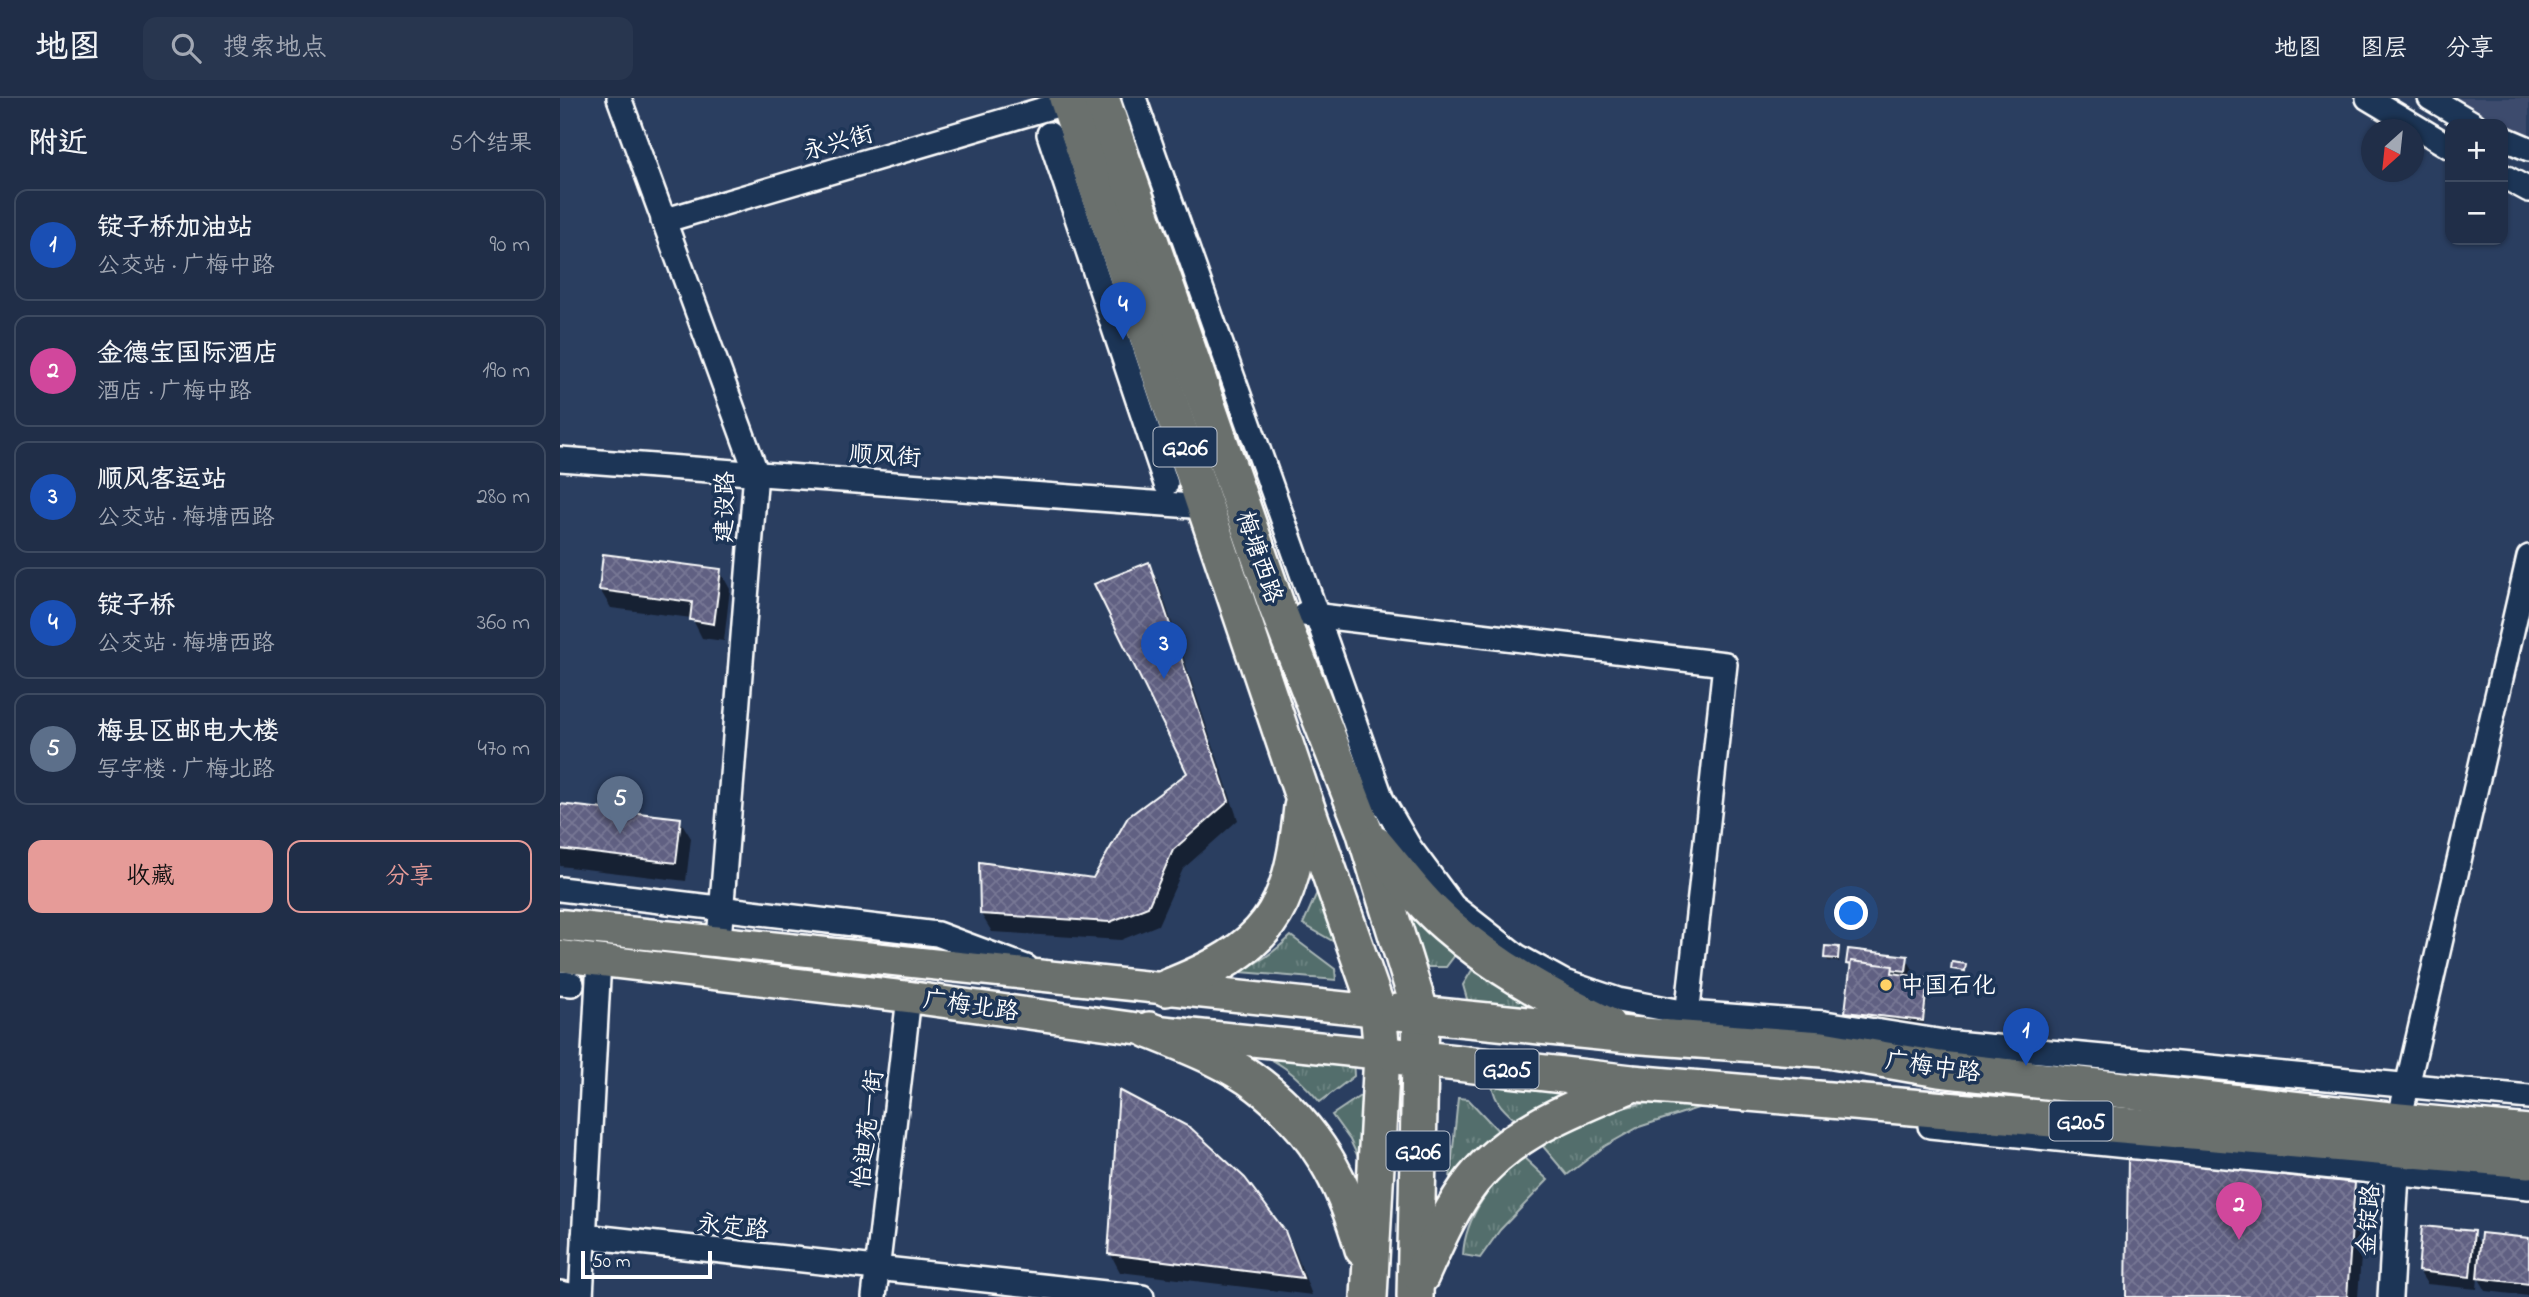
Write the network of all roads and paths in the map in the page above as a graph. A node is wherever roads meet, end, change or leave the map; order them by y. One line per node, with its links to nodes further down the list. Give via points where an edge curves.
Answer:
1 (619, 98): 13 (street, 建设路)
2 (1135, 98): 20 (street)
3 (2368, 98): 9 (street)
4 (2430, 98): 6 (street)
5 (1078, 99): 13 (street, 永兴街); 17 (highway, 梅塘西路 / G206); 19 (highway, 梅塘西路 / G206)
6 (2466, 119)
7 (1049, 134): 16 (street)
8 (2508, 140): 10 (street)
9 (2445, 144)
10 (2529, 149)
11 (2508, 179): 12 (street)
12 (2529, 190)
13 (663, 222): 15 (street, 建设路)
14 (560, 458): 15 (street, 顺风街)
15 (756, 472): 17 (street, 顺风街); 25 (street, 建设路)
16 (1166, 484)
17 (1205, 507): 22 (highway, 梅塘西路 / G206)
18 (2529, 557): 43 (street)
19 (1278, 610): 20 (street); 23 (highway, 梅塘西路 / G206)
20 (1317, 617): 35 (street, via 1382,800 1453,906 1517,956 1564,982); 35 (street, via 1725,664)
21 (2529, 622): 43 (street)
22 (1303, 796): 31 (highway, via 1290,879 1267,926 1226,961); 33 (highway, 梅塘西路 / G206)
23 (1364, 830): 34 (highway, 梅塘西路 / G206); 38 (highway, via 1445,924 1491,960 1556,1001)
24 (560, 889): 25 (street)
25 (722, 908): 27 (street, 建设路); 30 (street, via 937,934)
26 (560, 925): 27 (main road, 广梅北路)
27 (719, 940): 30 (main road, 广梅北路)
28 (560, 956): 29 (main road, 广梅北路)
29 (599, 960): 32 (main road, 广梅北路); 49 (street)
30 (1058, 979): 31 (main road, 广梅北路)
31 (1166, 988): 33 (main road, 广梅北路)
32 (909, 997): 37 (main road, 广梅北路); 50 (street, 怡迪苑一街)
33 (1377, 1010): 34 (highway, 广梅中路 / G205); 39 (highway, G206)
34 (1421, 1014): 36 (highway, 广梅中路 / G205); 40 (highway, G206)
35 (1686, 1027): 38 (highway, 广梅中路 / G205); 43 (street, via 1825,1023 1944,1042); 46 (highway, 广梅中路 / G205)
36 (1555, 1028): 38 (highway, 广梅中路 / G205); 41 (highway)
37 (1149, 1030): 39 (main road, 广梅北路); 51 (highway, via 1210,1055 1259,1084 1300,1124 1331,1165 1353,1213)
38 (1629, 1035)
39 (1382, 1054): 40 (highway, 广梅中路 / G205); 51 (highway, G206)
40 (1420, 1059): 41 (highway, 广梅中路 / G205); 52 (highway, G206)
41 (1549, 1073): 42 (highway, 广梅中路 / G205)
42 (1632, 1083): 46 (highway, 广梅中路 / G205); 52 (highway, via 1540,1124 1505,1148 1466,1190)
43 (2415, 1087): 44 (street); 46 (street, 金锭路)
44 (2529, 1097)
45 (2529, 1133): 46 (highway, 广梅中路 / G205)
46 (2403, 1141): 47 (highway, 广梅中路 / G205); 48 (street); 57 (street, 金锭路)
47 (2529, 1160)
48 (2529, 1188)
49 (584, 1236): 50 (street, 永定路); 54 (street)
50 (876, 1269): 55 (street, 怡迪苑一街); 56 (street, 永定路)
51 (1369, 1284)
52 (1415, 1292)
53 (560, 1293): 54 (street)
54 (581, 1297)
55 (874, 1297)
56 (1142, 1297)
57 (2390, 1297)

